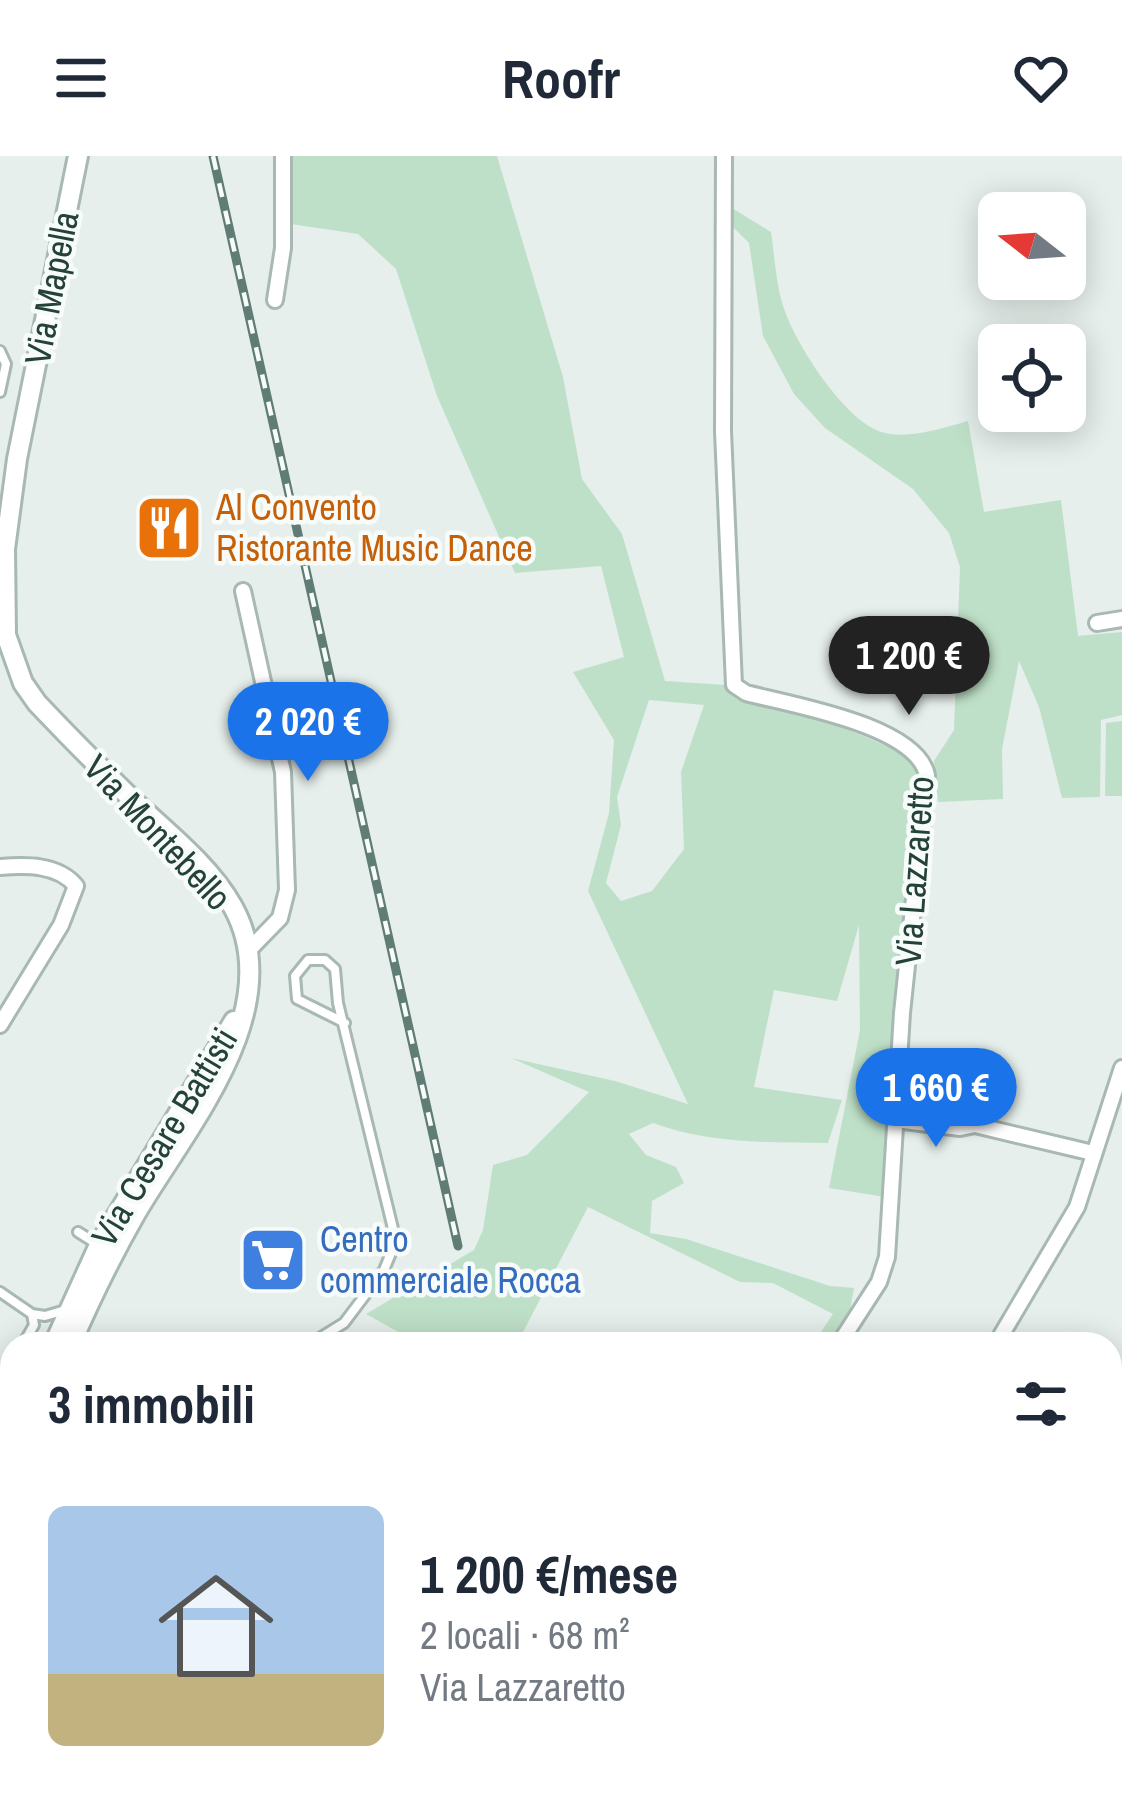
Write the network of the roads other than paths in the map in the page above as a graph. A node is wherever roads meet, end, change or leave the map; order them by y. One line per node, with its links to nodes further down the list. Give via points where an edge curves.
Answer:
1 (78, 156): 10 (street, Via Mapella, via 17,458)
2 (283, 156): 4 (street)
3 (724, 156): 18 (street, Via Lazzaretto, via 723,431 734,686 901,741 924,761 927,775)
4 (275, 300)
5 (0, 351): 6 (lane)
6 (0, 392)
7 (243, 591): 12 (street, via 283,772 286,890 280,918)
8 (1122, 619): 9 (street)
9 (1097, 623)
10 (3, 634): 12 (street, Via Montebello, via 37,704 218,887)
11 (0, 866): 15 (street, via 49,869 76,886 62,926)
12 (247, 952): 13 (street, Via Montebello)
13 (247, 976): 22 (street, Via Cesare Battisti, via 224,1041); 24 (street, Via Cesare Battisti, via 230,1059)
14 (345, 1023): 14 (lane, via 335,969 308,960 293,985 297,999); 29 (lane, via 396,1240 384,1270)
15 (0, 1025)
16 (1122, 1068): 20 (street)
17 (963, 1090): 17 (lane, via 965,1067 919,1064 917,1086); 19 (lane)
18 (896, 1120): 19 (street); 30 (street, Via Lazzaretto, via 886,1257)
19 (968, 1125): 20 (street)
20 (1093, 1153): 31 (street, via 1077,1207)
21 (78, 1232): 22 (lane)
22 (99, 1245): 24 (street, Via Cesare Battisti)
23 (0, 1292): 25 (lane)
24 (77, 1310): 25 (lane); 27 (street, Via Cesare Battisti); 28 (street, Via Cesare Battisti)
25 (32, 1314): 26 (lane)
26 (30, 1332)
27 (62, 1332)
28 (73, 1332)
29 (329, 1332)
30 (847, 1332)
31 (1003, 1332)

